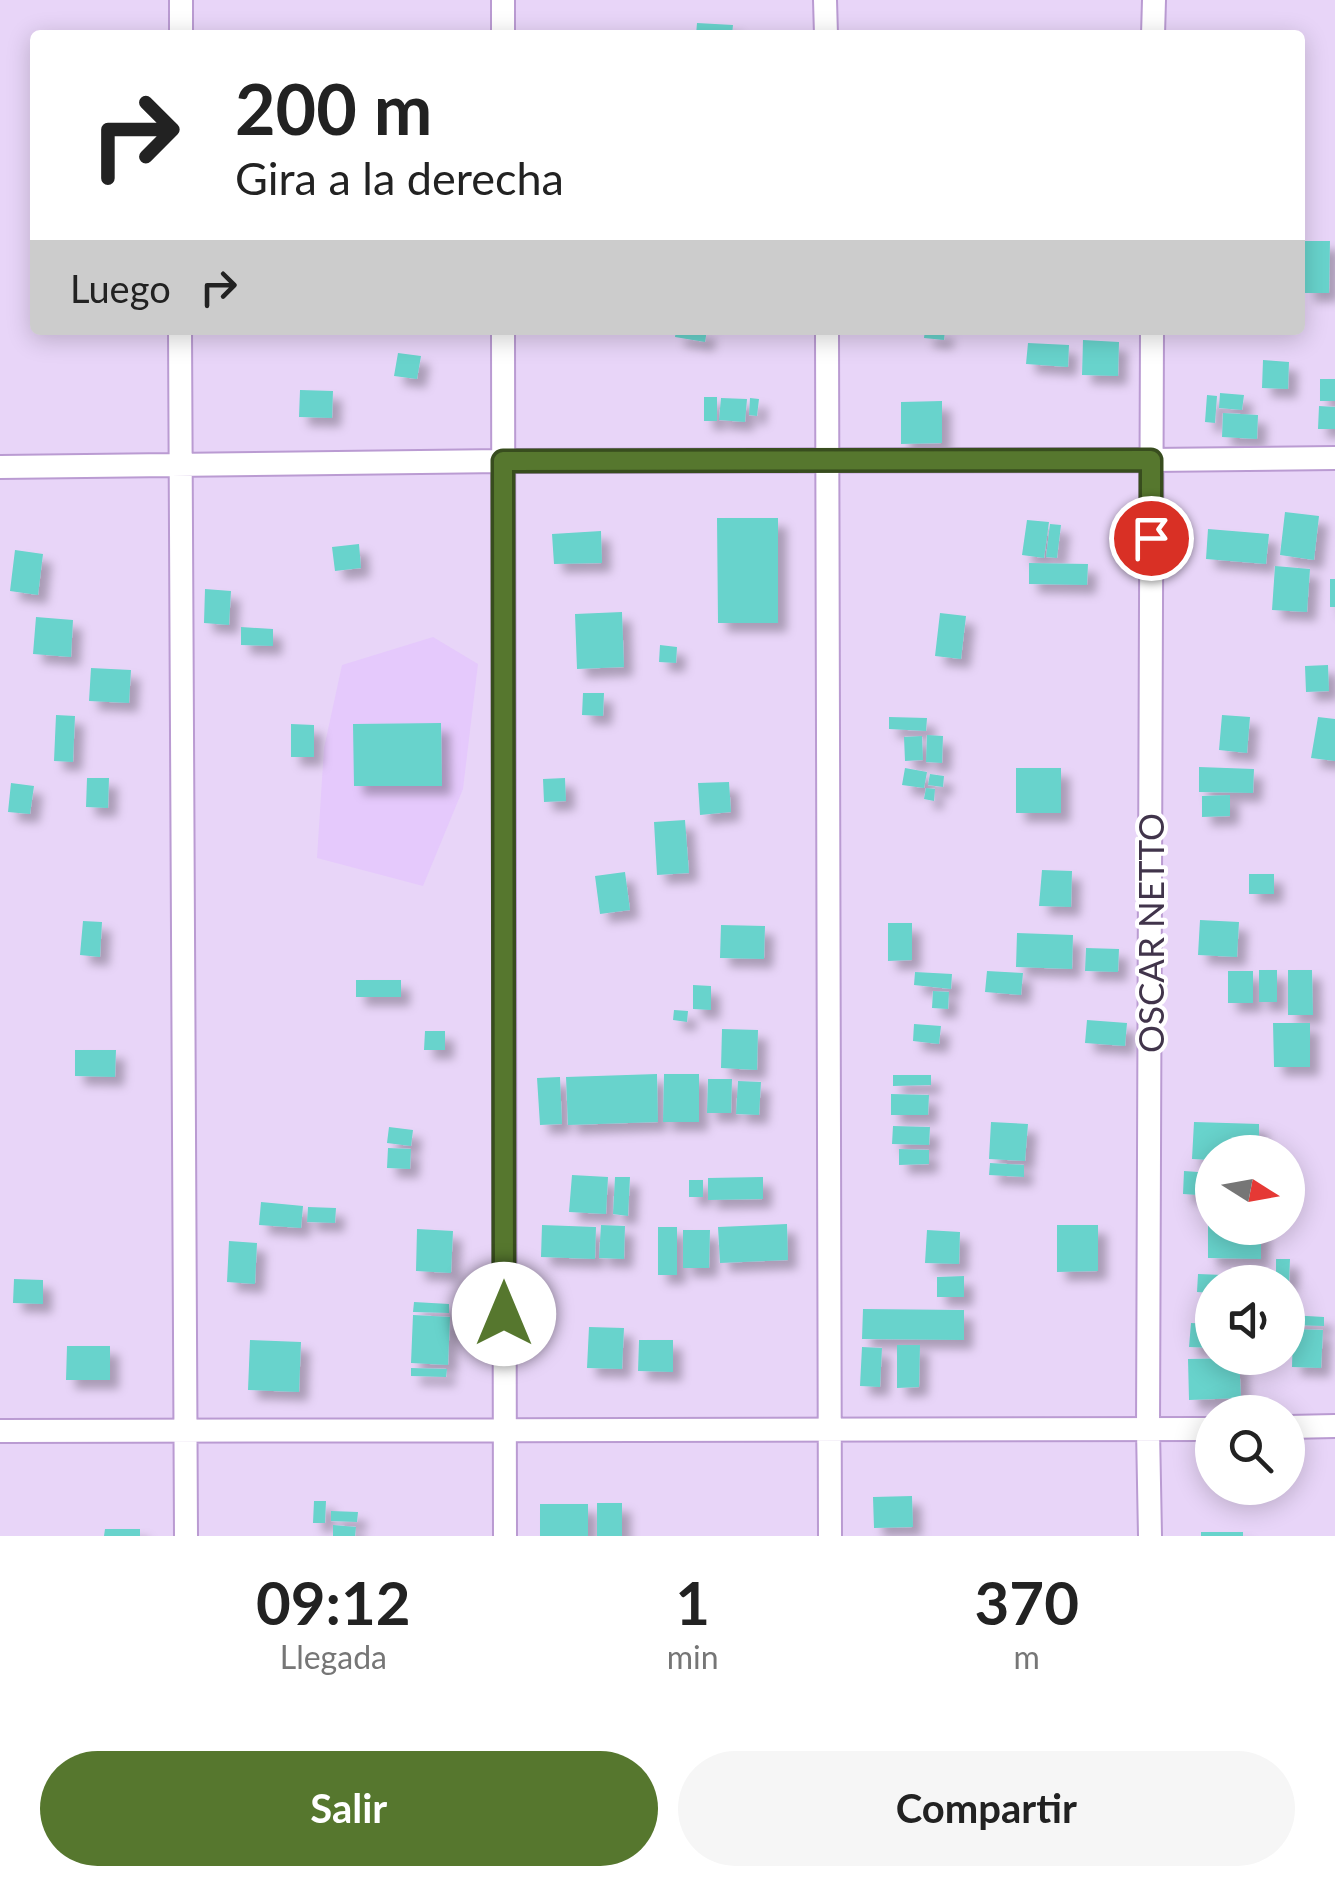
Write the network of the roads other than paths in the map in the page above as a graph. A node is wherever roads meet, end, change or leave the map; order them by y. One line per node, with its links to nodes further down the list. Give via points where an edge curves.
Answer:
1 (181, 0): 5 (street)
2 (503, 0): 6 (street)
3 (826, 0): 7 (street)
4 (1154, 0): 8 (street)
5 (181, 30)
6 (503, 30)
7 (826, 30)
8 (1153, 30)
9 (180, 335): 17 (street)
10 (503, 335): 15 (street)
11 (826, 335): 16 (street)
12 (1152, 335): 14 (street, OSCAR NETTO)
13 (1335, 458): 14 (street)
14 (1151, 460): 16 (street); 24 (street, OSCAR NETTO)
15 (503, 461): 16 (street); 17 (street); 22 (street)
16 (827, 462): 23 (street)
17 (180, 466): 18 (street); 26 (street)
18 (0, 467)
19 (1335, 1426): 20 (street)
20 (1305, 1427)
21 (1195, 1429): 24 (street)
22 (504, 1430): 23 (street); 26 (street); 28 (street)
23 (830, 1430): 24 (street); 29 (street)
24 (1148, 1430): 30 (street, OSCAR NETTO)
25 (0, 1431): 26 (street)
26 (186, 1431): 27 (street)
27 (186, 1536)
28 (505, 1536)
29 (830, 1536)
30 (1150, 1536)

